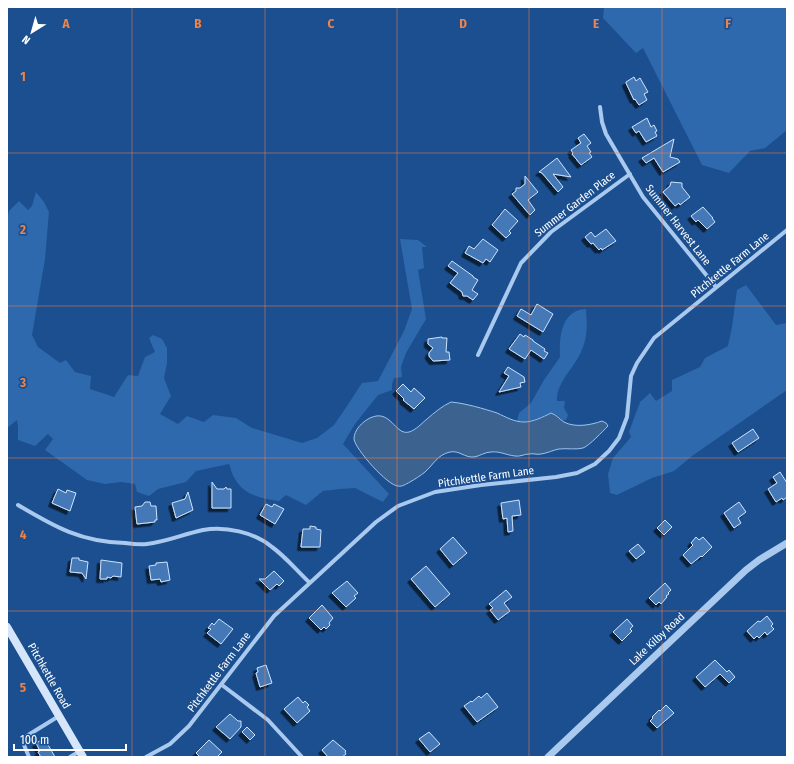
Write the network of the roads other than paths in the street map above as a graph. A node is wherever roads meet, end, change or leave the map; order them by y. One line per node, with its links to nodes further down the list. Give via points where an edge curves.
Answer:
1 (600, 107): 2 (street, Summer Harvest Lane, via 606,134)
2 (630, 174): 4 (street, Summer Harvest Lane, via 643,197); 5 (street, Summer Garden Place, via 551,232 521,263)
3 (787, 230): 4 (street, Pitchkettle Farm Lane)
4 (716, 288): 8 (street, Pitchkettle Farm Lane, via 654,338 645,350 630,376 627,417 619,438 595,464 577,473 556,477 435,492 398,506 376,522)
5 (478, 355)
6 (18, 505): 8 (street, via 69,533 112,543 146,544 168,541 204,530 235,530 272,546)
7 (787, 543): 17 (street, Lake Kilby Road, via 746,570)
8 (310, 583): 10 (street, Pitchkettle Farm Lane, via 274,616)
9 (7, 627): 11 (main road, Pitchkettle Road)
10 (222, 685): 15 (street, Pitchkettle Farm Lane, via 189,726 170,744); 16 (street, via 268,720)
11 (59, 716): 12 (main road, Pitchkettle Road); 13 (street, via 25,737 24,745)
12 (82, 754): 14 (street)
13 (29, 757)
14 (70, 757)
15 (146, 757)
16 (302, 757)
17 (548, 757)

